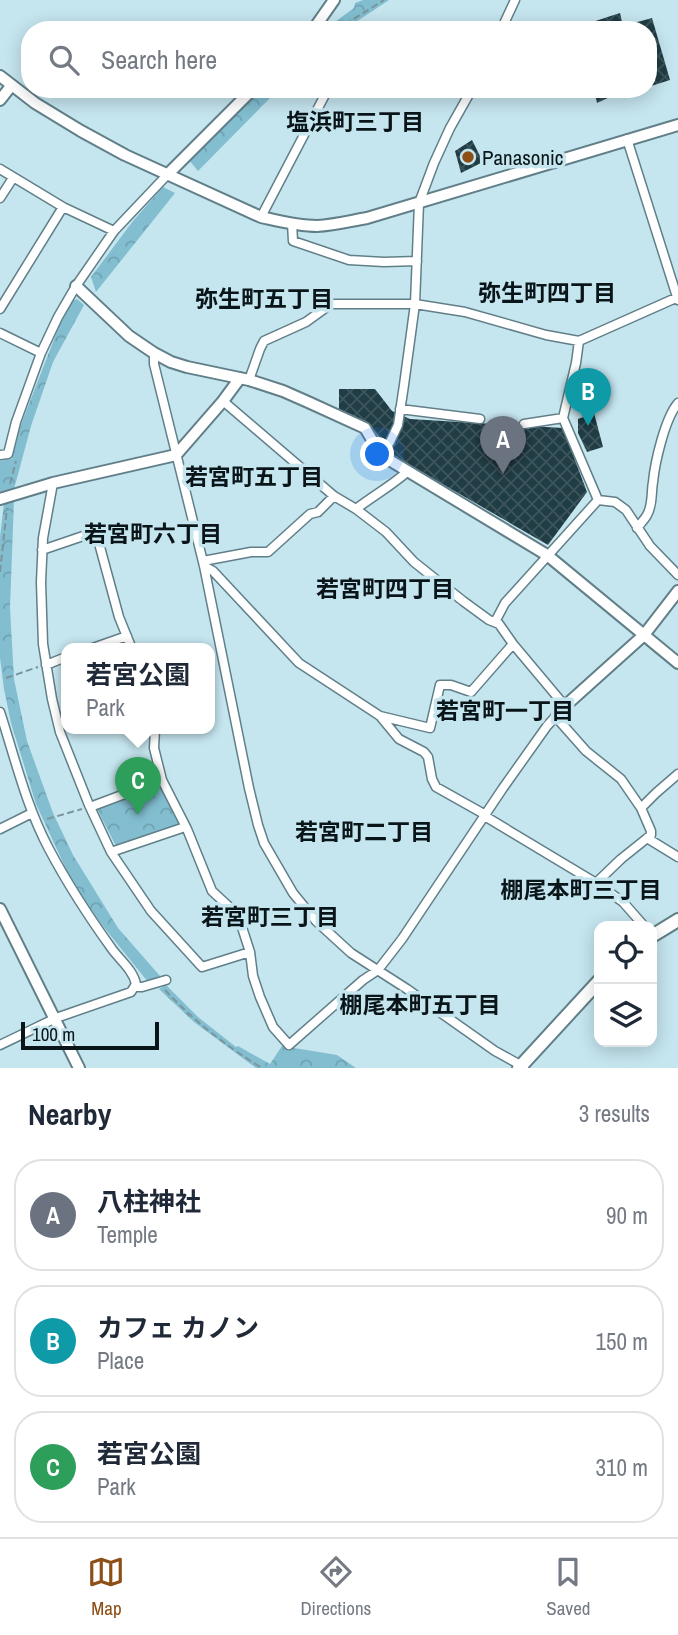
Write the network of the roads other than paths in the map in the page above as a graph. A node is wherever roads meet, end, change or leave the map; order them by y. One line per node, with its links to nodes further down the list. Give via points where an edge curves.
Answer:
1 (334, 0): 3 (street)
2 (515, 0): 4 (street)
3 (319, 21)
4 (505, 21)
5 (0, 76): 6 (street)
6 (11, 86): 7 (street); 12 (street)
7 (21, 93)
8 (28, 98): 16 (street, via 80,131)
9 (244, 98): 16 (street)
10 (323, 98): 21 (street)
11 (467, 98): 19 (street)
12 (0, 100)
13 (678, 125): 14 (street)
14 (627, 139): 19 (street); 26 (street)
15 (0, 169): 17 (street)
16 (168, 174): 21 (street); 23 (street)
17 (13, 178): 18 (street); 20 (street)
18 (0, 198)
19 (419, 203): 22 (street, via 338,224); 24 (street)
20 (63, 207): 23 (street); 28 (street)
21 (261, 217): 22 (street)
22 (292, 223): 24 (street, via 293,241 342,258)
23 (114, 231): 25 (street)
24 (417, 261): 27 (street)
25 (76, 286): 31 (street); 32 (street)
26 (677, 299): 30 (street)
27 (415, 304): 30 (street); 33 (street, via 326,306 306,322 264,341); 36 (street)
28 (0, 309)
29 (0, 333): 31 (street)
30 (579, 341): 37 (street)
31 (41, 353): 40 (street, via 8,454)
32 (154, 354): 33 (street, via 187,367); 41 (street)
33 (245, 379): 34 (street); 42 (street, via 365,428)
34 (223, 401): 41 (street); 45 (street)
35 (678, 403): 49 (street, via 657,458 651,505)
36 (400, 409): 38 (street); 42 (street, via 398,425)
37 (564, 418): 39 (street); 47 (street)
38 (480, 419)
39 (524, 424)
40 (0, 455)
41 (176, 455): 44 (street); 52 (street)
42 (381, 455): 43 (street)
43 (407, 472): 48 (street); 51 (street)
44 (53, 482): 46 (street); 50 (street)
45 (334, 496): 48 (street); 52 (street, via 268,552)
46 (5, 500)
47 (598, 500): 49 (street, via 618,503); 51 (street)
48 (356, 509): 55 (street, via 414,562)
49 (637, 528): 53 (street)
50 (42, 550): 57 (street, via 95,532); 63 (street)
51 (547, 555): 55 (street, via 505,603); 56 (street)
52 (204, 564): 66 (street, via 299,663); 88 (street, via 264,843 293,893 316,920 351,953)
53 (678, 575)
54 (678, 591): 56 (street)
55 (495, 622): 60 (street)
56 (644, 635): 62 (street); 64 (street)
57 (127, 636): 58 (street); 59 (street)
58 (107, 643)
59 (130, 643)
60 (513, 644): 64 (street); 66 (street, via 471,692 440,685 430,728)
61 (61, 659): 63 (street)
62 (678, 663)
63 (46, 665): 68 (street)
64 (565, 706): 67 (street)
65 (0, 712): 75 (street)
66 (380, 716): 76 (street, via 399,740 428,757 436,787)
67 (555, 716): 74 (street, via 586,751 621,779); 76 (street)
68 (61, 724)
69 (64, 734): 73 (street)
70 (155, 734): 72 (street)
71 (678, 774): 74 (street)
72 (162, 780): 73 (street); 77 (street)
73 (90, 807): 80 (street)
74 (641, 808): 79 (street, via 651,831)
75 (32, 813): 78 (street); 91 (street, via 77,897 134,975)
76 (484, 815): 82 (street); 88 (street)
77 (186, 827): 80 (street); 87 (street, via 212,891 238,915)
78 (0, 829)
79 (647, 838): 81 (street); 82 (street)
80 (111, 852): 87 (street, via 151,911 202,967)
81 (678, 857)
82 (596, 883): 85 (street)
83 (0, 909): 92 (street)
84 (678, 920): 86 (main road)
85 (640, 921)
86 (657, 932)
87 (250, 952): 88 (street, via 260,997 273,1027 289,1045)
88 (378, 970): 94 (street)
89 (596, 984): 94 (main road)
90 (165, 985): 91 (street)
91 (135, 987): 92 (street)
92 (56, 1018): 93 (street); 95 (street)
93 (0, 1045)
94 (522, 1067)
95 (79, 1068)

